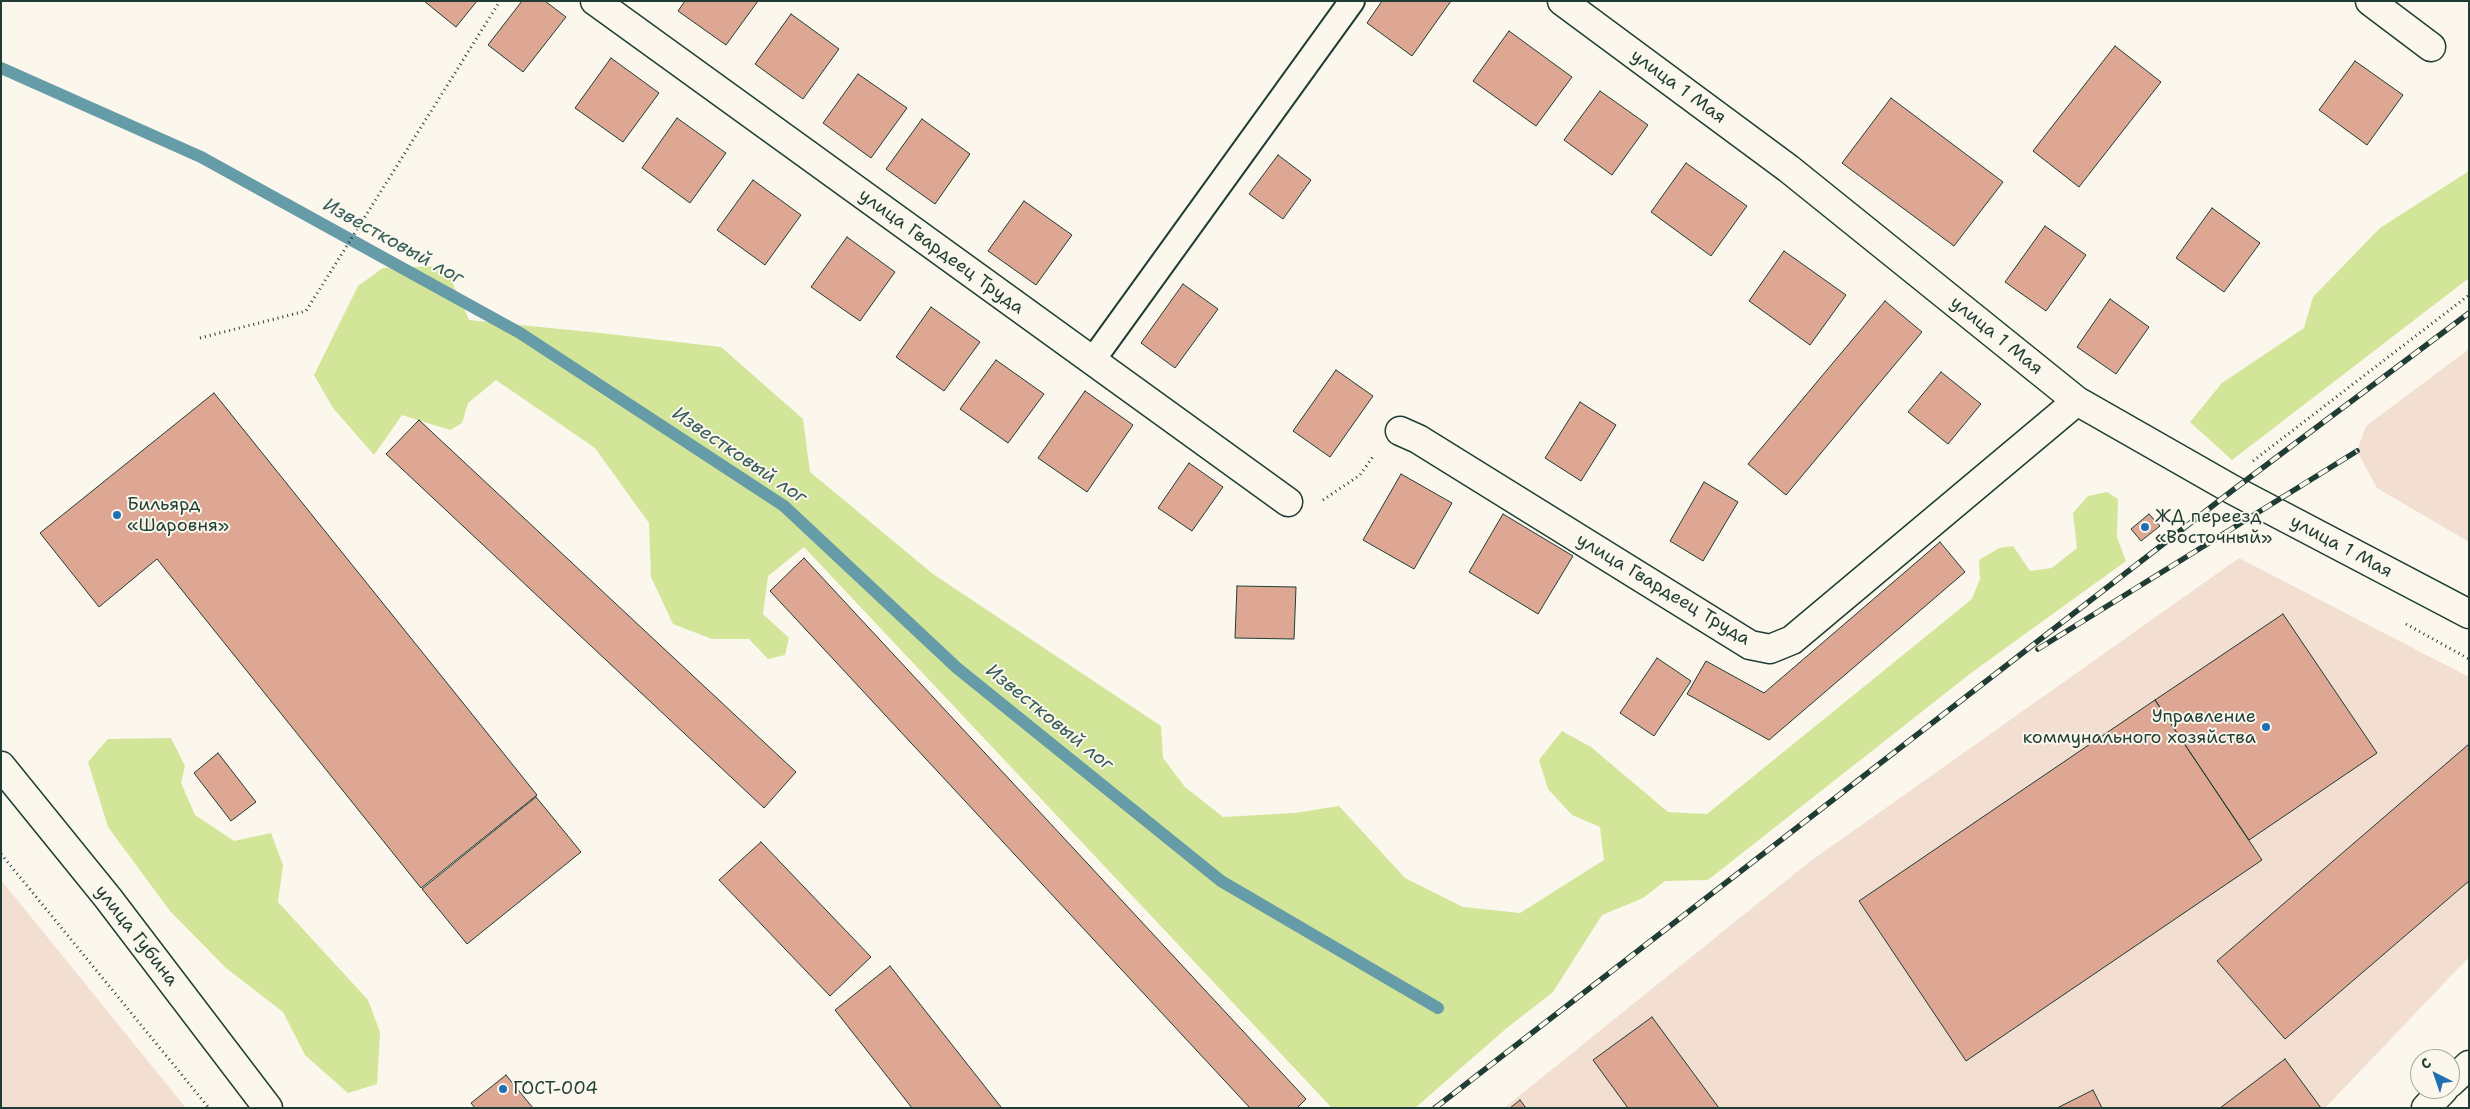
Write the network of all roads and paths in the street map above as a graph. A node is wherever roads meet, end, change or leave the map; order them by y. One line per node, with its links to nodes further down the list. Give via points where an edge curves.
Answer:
1 (500, 1): 8 (path, via 306,311)
2 (595, 1): 9 (street, улица Гвардеец Труда)
3 (1352, 1): 9 (lane)
4 (1562, 1): 10 (street, улица 1 Мая, via 1789,169)
5 (2370, 1): 6 (street)
6 (2431, 47)
7 (2469, 295): 12 (path)
8 (200, 338)
9 (1092, 361): 13 (street, улица Гвардеец Труда)
10 (2077, 401): 11 (street, улица Гвардеец Труда, via 1792,640 1770,649 1750,646 1418,439); 12 (street, улица 1 Мая)
11 (1400, 432): 13 (path, via 1384,441 1360,475 1324,500)
12 (2223, 485): 14 (street, улица 1 Мая)
13 (1288, 502)
14 (2469, 614)
15 (1, 766): 18 (street, улица Губина, via 108,898)
16 (1, 854): 17 (path)
17 (209, 1108)
18 (268, 1108)

